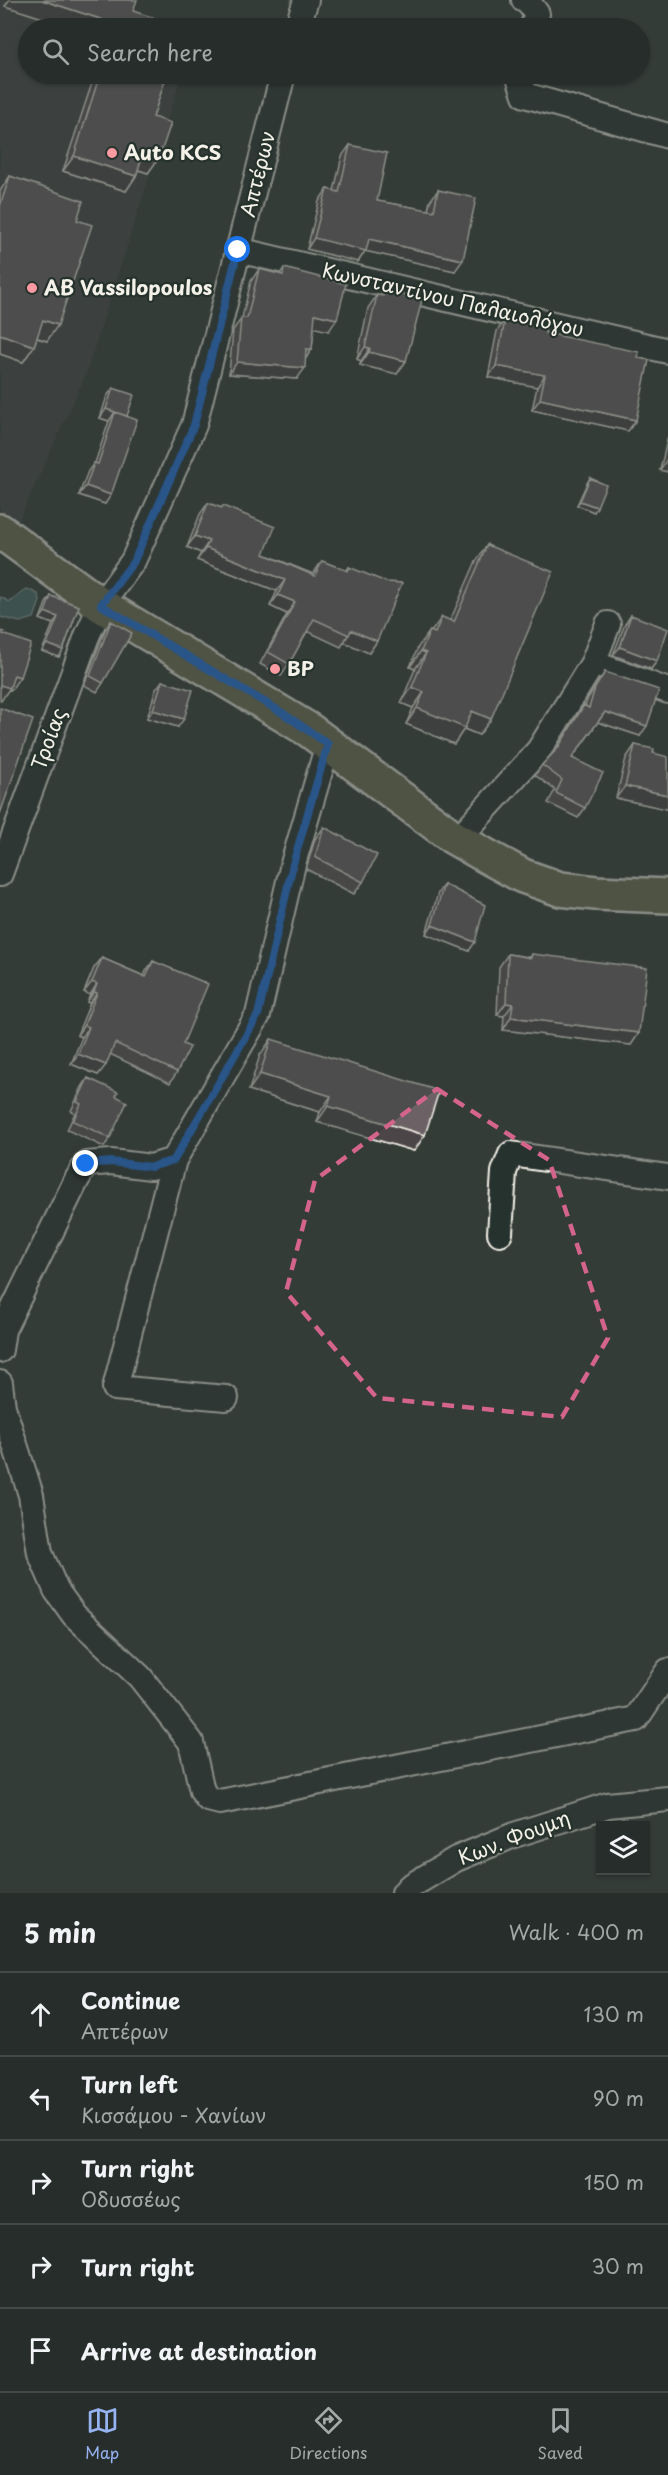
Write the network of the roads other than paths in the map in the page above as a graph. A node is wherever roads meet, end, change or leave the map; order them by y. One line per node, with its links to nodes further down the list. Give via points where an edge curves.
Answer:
1 (306, 0): 3 (street)
2 (524, 0): 4 (street, via 537,14)
3 (300, 18)
4 (536, 18)
5 (280, 84): 8 (street, Απτέρων)
6 (522, 84): 7 (street, via 525,94)
7 (668, 136)
8 (238, 250): 9 (street, Κωνσταντίνου Παλαιολόγου); 11 (street, Απτέρων, via 194,425 134,561)
9 (668, 351)
10 (0, 531): 11 (main road)
11 (101, 605): 15 (main road); 17 (street, Τροίας)
12 (608, 624): 13 (street)
13 (593, 663): 14 (street); 16 (street, via 539,750)
14 (668, 691)
15 (328, 744): 16 (main road); 19 (street, via 293,864 258,1015)
16 (458, 840): 18 (main road, via 523,876 560,889)
17 (0, 874)
18 (668, 896)
19 (174, 1160): 22 (street, via 151,1167 111,1162 86,1164 3,1330); 24 (street, via 115,1388)
20 (668, 1177): 21 (street, via 512,1154 504,1172)
21 (500, 1233)
22 (0, 1350)
23 (0, 1383): 25 (street, via 3,1407 31,1495 40,1553 56,1590 74,1615 140,1677 191,1742 207,1798 220,1802 242,1798 636,1719)
24 (226, 1398)
25 (668, 1671)
26 (668, 1799): 27 (street, Κων. Φουμη, via 608,1805 514,1835 456,1859)
27 (405, 1893)

